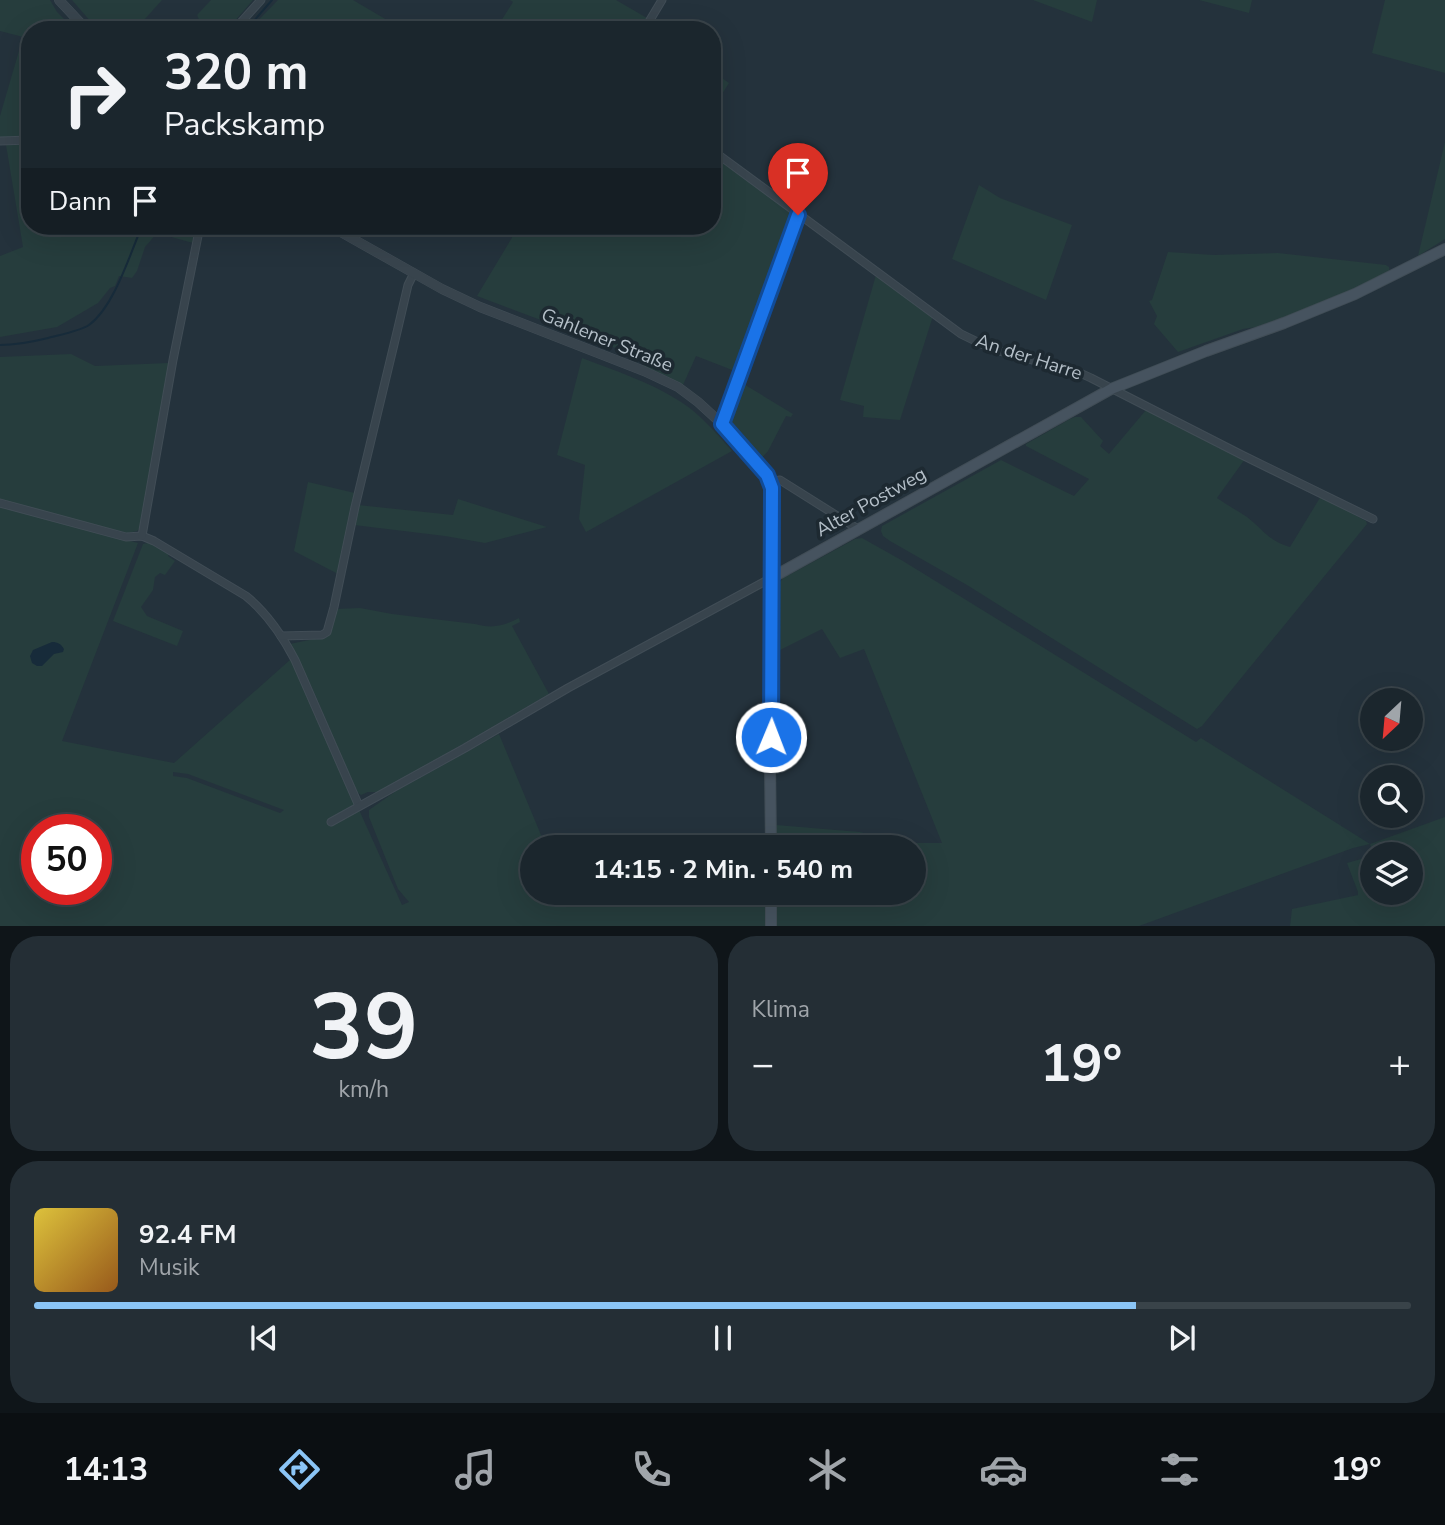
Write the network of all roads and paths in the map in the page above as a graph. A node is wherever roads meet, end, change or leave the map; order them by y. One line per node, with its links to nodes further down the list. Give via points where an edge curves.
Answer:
1 (59, 0): 4 (street)
2 (261, 0): 5 (street)
3 (662, 0): 6 (street)
4 (79, 21)
5 (242, 21)
6 (649, 21)
7 (21, 140): 8 (street)
8 (0, 141)
9 (721, 156): 10 (street, An der Harre)
10 (798, 215): 15 (street, An der Harre, via 961,334 992,349 1080,373); 16 (street)
11 (198, 235): 21 (street)
12 (346, 235): 14 (street, Gahlener Straße)
13 (1445, 248): 15 (main road, Alter Postweg, via 1355,294)
14 (414, 273): 16 (street, Gahlener Straße, via 480,307 678,387); 23 (street, via 327,632)
15 (1111, 389): 19 (street, An der Harre); 20 (main road, Alter Postweg)
16 (722, 424): 17 (street, Gahlener Straße)
17 (771, 482): 20 (street, via 780,480); 22 (street)
18 (0, 503): 21 (street, via 126,537)
19 (1373, 519)
20 (858, 529): 22 (main road, Alter Postweg)
21 (142, 536): 23 (street, via 246,596)
22 (773, 577): 24 (street, Alter Postweg); 26 (main road)
23 (281, 636): 24 (street)
24 (359, 806): 25 (street, Alter Postweg)
25 (331, 822)
26 (771, 835)
27 (771, 905): 28 (main road)
28 (771, 926)

